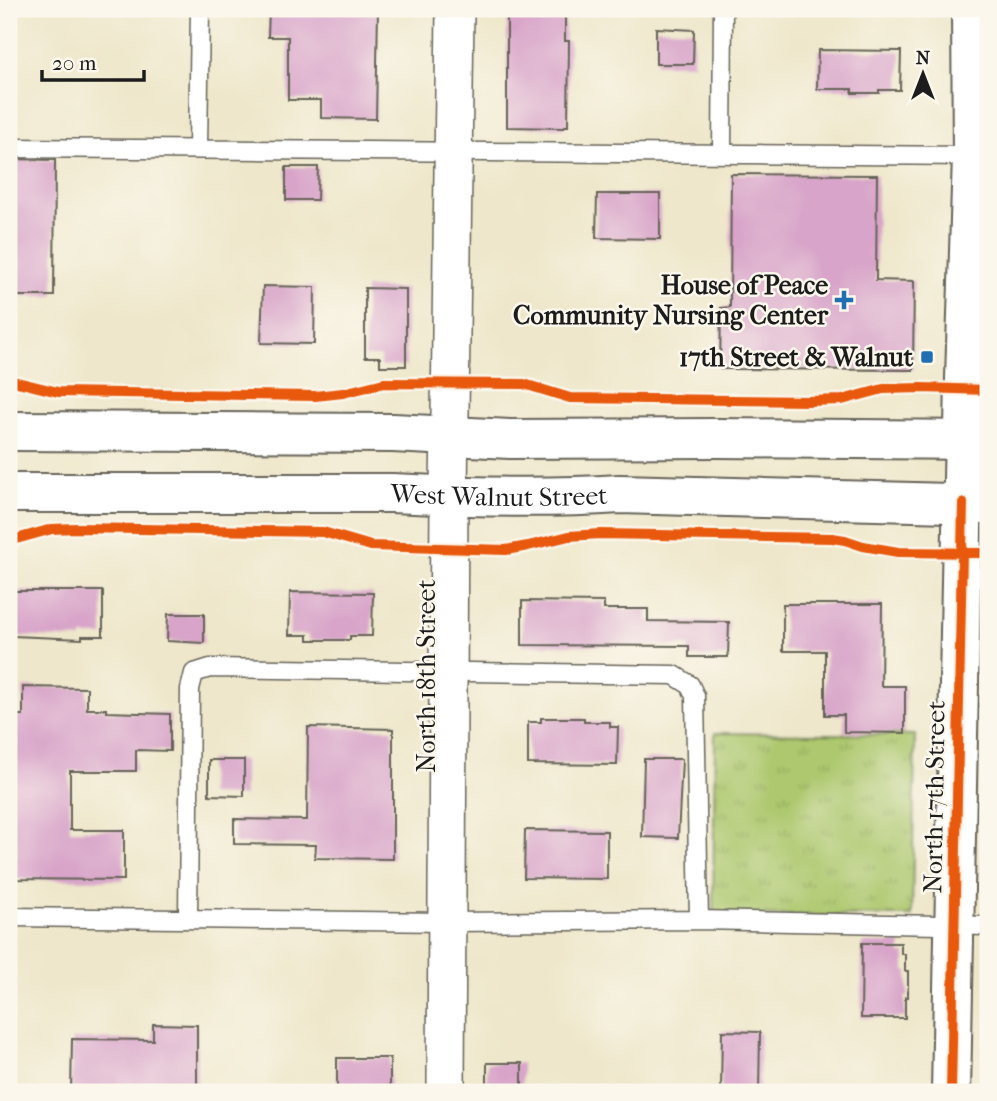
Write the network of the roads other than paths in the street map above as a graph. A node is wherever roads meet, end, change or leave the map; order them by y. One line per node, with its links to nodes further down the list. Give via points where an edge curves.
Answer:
1 (200, 9): 6 (lane)
2 (455, 9): 7 (street, North 18th Street)
3 (723, 9): 8 (lane)
4 (971, 9): 9 (main road, North 17th Street)
5 (9, 148): 6 (lane)
6 (198, 149): 7 (lane)
7 (454, 152): 8 (lane); 11 (street, North 18th Street)
8 (722, 154): 9 (lane)
9 (980, 156): 12 (main road, North 17th Street)
10 (9, 430): 11 (main road)
11 (451, 437): 12 (main road); 14 (street, North 18th Street)
12 (976, 440): 15 (main road, North 17th Street)
13 (9, 494): 14 (main road, West Walnut Street)
14 (449, 496): 15 (main road, West Walnut Street, via 620,494); 16 (street, North 18th Street)
15 (976, 503): 21 (main road, North 17th Street)
16 (449, 671): 18 (lane, via 210,668 194,673 190,689); 19 (lane, via 674,675 690,685 695,696); 20 (street, North 18th Street)
17 (9, 917): 18 (lane)
18 (188, 919): 20 (lane)
19 (699, 920): 20 (lane); 21 (lane)
20 (447, 922): 22 (street, North 18th Street)
21 (971, 926): 23 (main road, North 17th Street)
22 (446, 1092)
23 (951, 1092)

